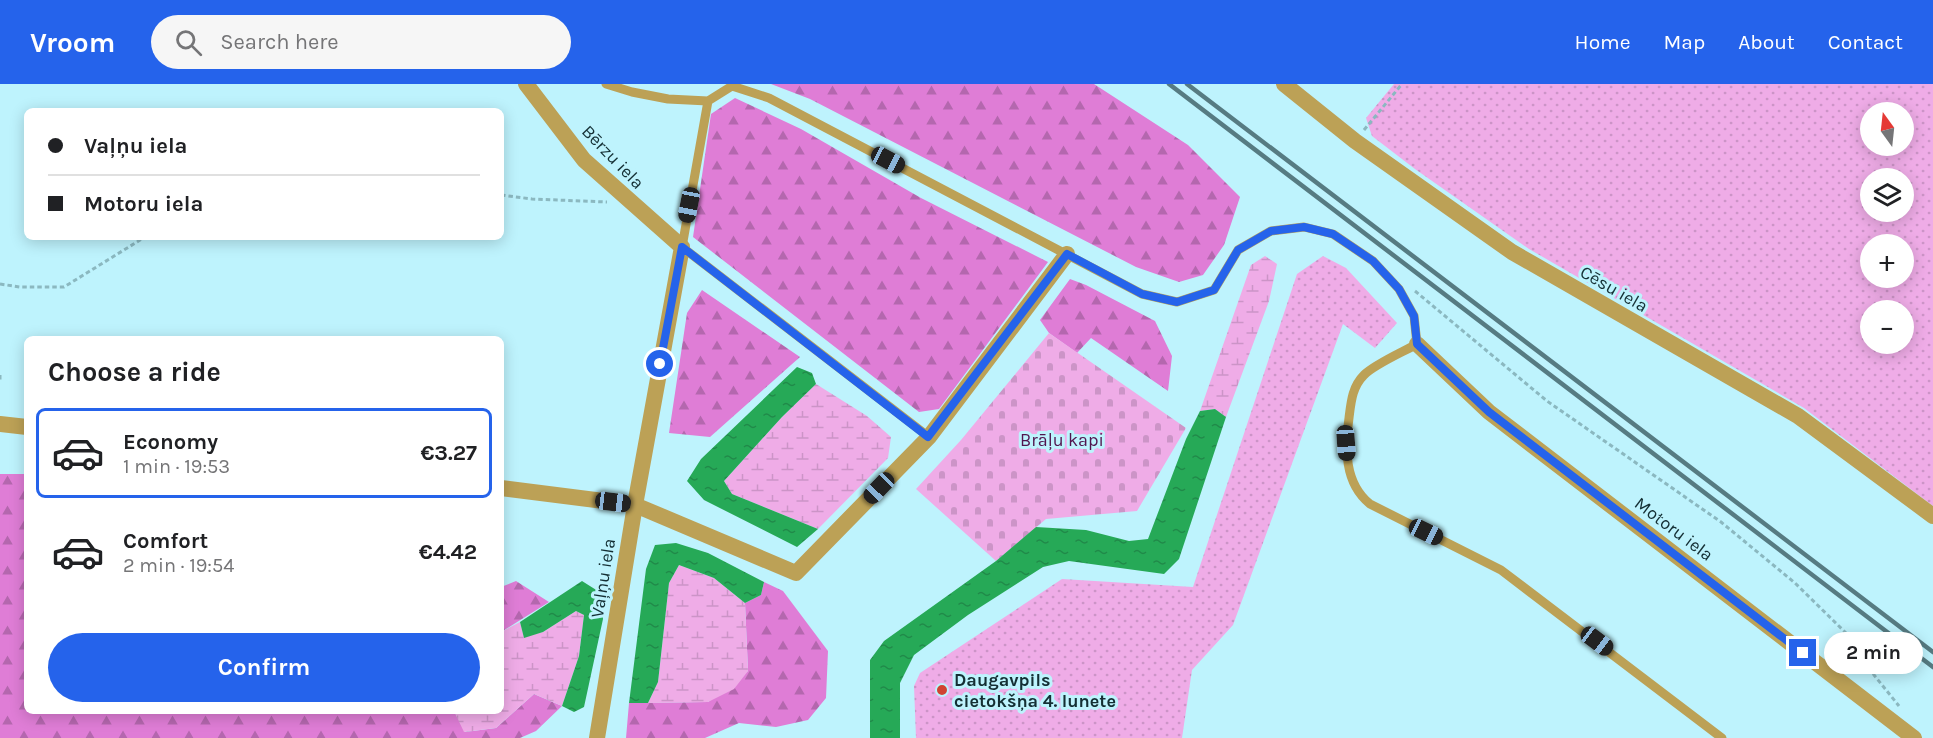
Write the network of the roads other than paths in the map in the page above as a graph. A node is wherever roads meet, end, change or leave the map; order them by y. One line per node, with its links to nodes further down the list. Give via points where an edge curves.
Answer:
1 (526, 84): 5 (street, Bērzu iela, via 584,160)
2 (606, 84): 4 (lane, via 668,99)
3 (1284, 84): 13 (street, Cēsu iela, via 1355,141 1512,252 1798,416)
4 (708, 101): 5 (lane); 6 (lane, via 732,86 769,98)
5 (682, 247): 10 (lane); 12 (street, Vaļņu iela)
6 (1067, 254): 7 (lane, via 1142,294 1177,302 1214,290 1238,250 1271,231 1304,227 1333,234 1373,261 1399,289 1414,316); 10 (street)
7 (1417, 344): 15 (lane, via 1365,374 1352,395 1347,460 1362,498 1501,570); 16 (street, Motoru iela, via 1489,412)
8 (0, 424): 9 (street)
9 (24, 427)
10 (928, 437): 12 (street, via 795,573)
11 (504, 488): 12 (street)
12 (635, 505): 14 (street, Vaļņu iela)
13 (1933, 516)
14 (597, 738)
15 (1722, 738)
16 (1914, 738)

